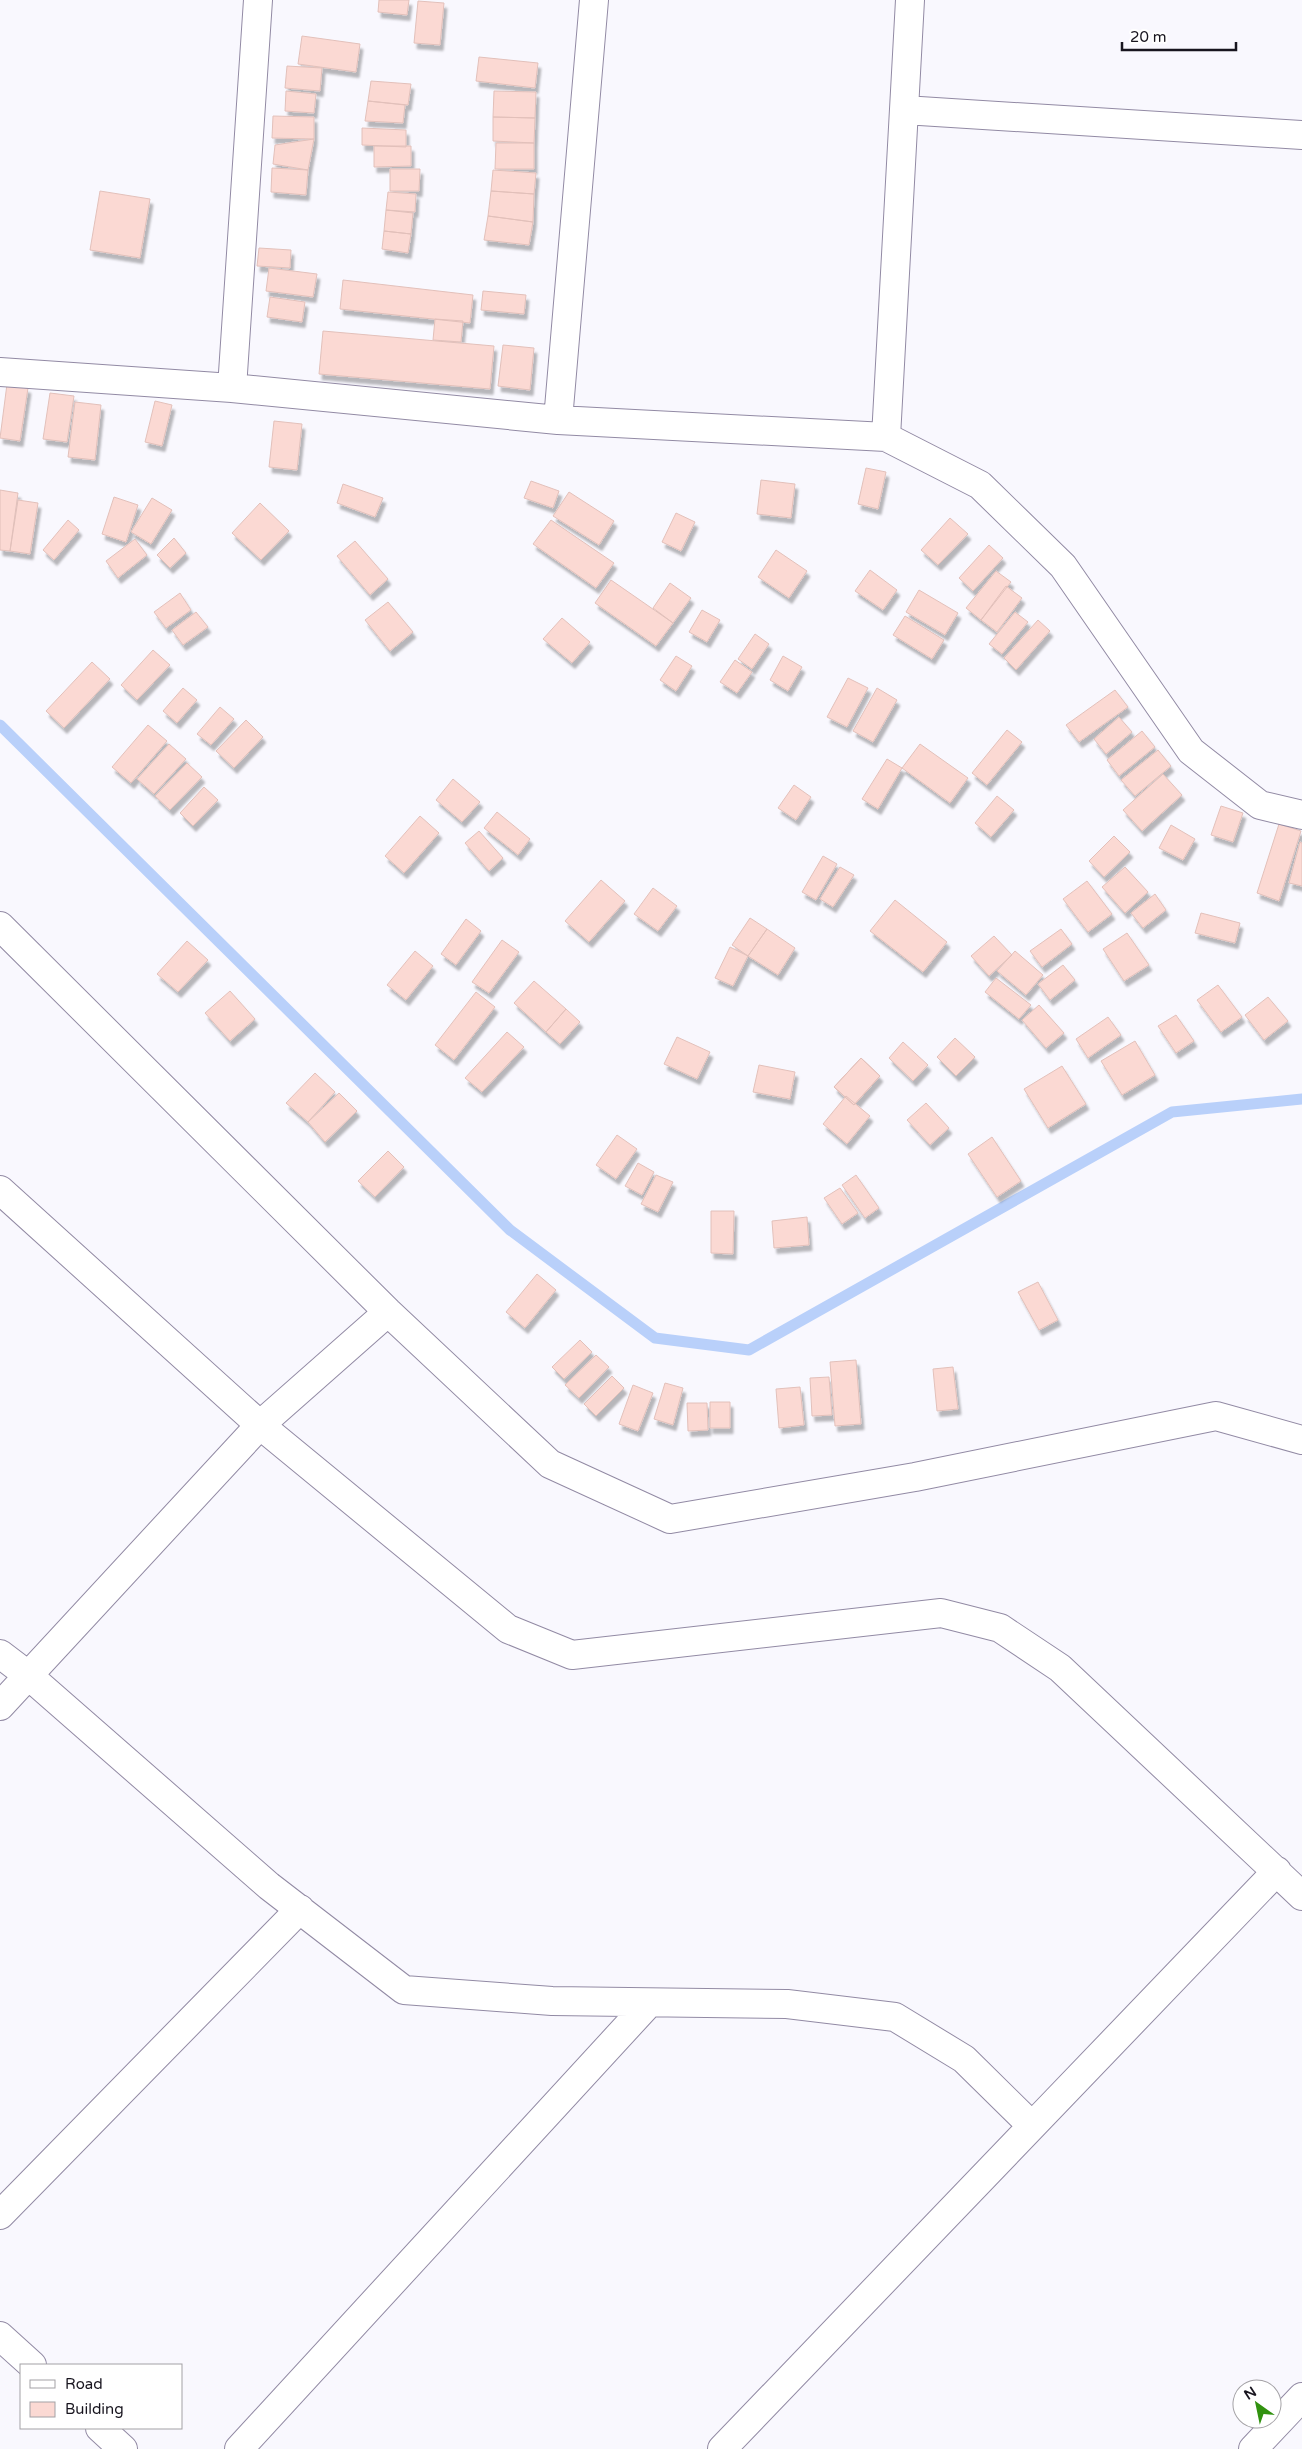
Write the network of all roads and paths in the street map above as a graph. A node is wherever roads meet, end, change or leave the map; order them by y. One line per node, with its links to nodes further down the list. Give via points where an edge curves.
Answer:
1 (258, 0): 7 (street)
2 (594, 0): 8 (street)
3 (910, 0): 4 (street)
4 (904, 110): 5 (street); 9 (street)
5 (1302, 135)
6 (0, 372): 7 (street)
7 (232, 388): 8 (street)
8 (558, 420): 9 (street)
9 (886, 437): 10 (street, via 980,485 1063,566 1191,751 1260,805)
10 (1302, 815)
11 (0, 926): 13 (street)
12 (0, 1190): 14 (street)
13 (388, 1312): 14 (street); 15 (street, via 550,1464 670,1520 915,1477 1216,1416)
14 (260, 1425): 17 (street); 19 (street, via 508,1629 572,1654 941,1613 1000,1628 1060,1668)
15 (1302, 1440)
16 (0, 1654): 17 (street)
17 (29, 1676): 18 (street); 21 (street, via 269,1886)
18 (0, 1706)
19 (1277, 1872): 20 (street); 23 (street)
20 (1302, 1896)
21 (300, 1909): 22 (street, via 404,1990 552,2001); 24 (street)
22 (649, 2003): 23 (street, via 788,2004 895,2017 964,2059); 30 (street)
23 (1032, 2126): 31 (street)
24 (0, 2215)
25 (0, 2336): 26 (street)
26 (31, 2364)
27 (1302, 2397): 32 (street)
28 (101, 2429): 29 (street)
29 (123, 2449)
30 (239, 2449)
31 (722, 2449)
32 (1253, 2449)

